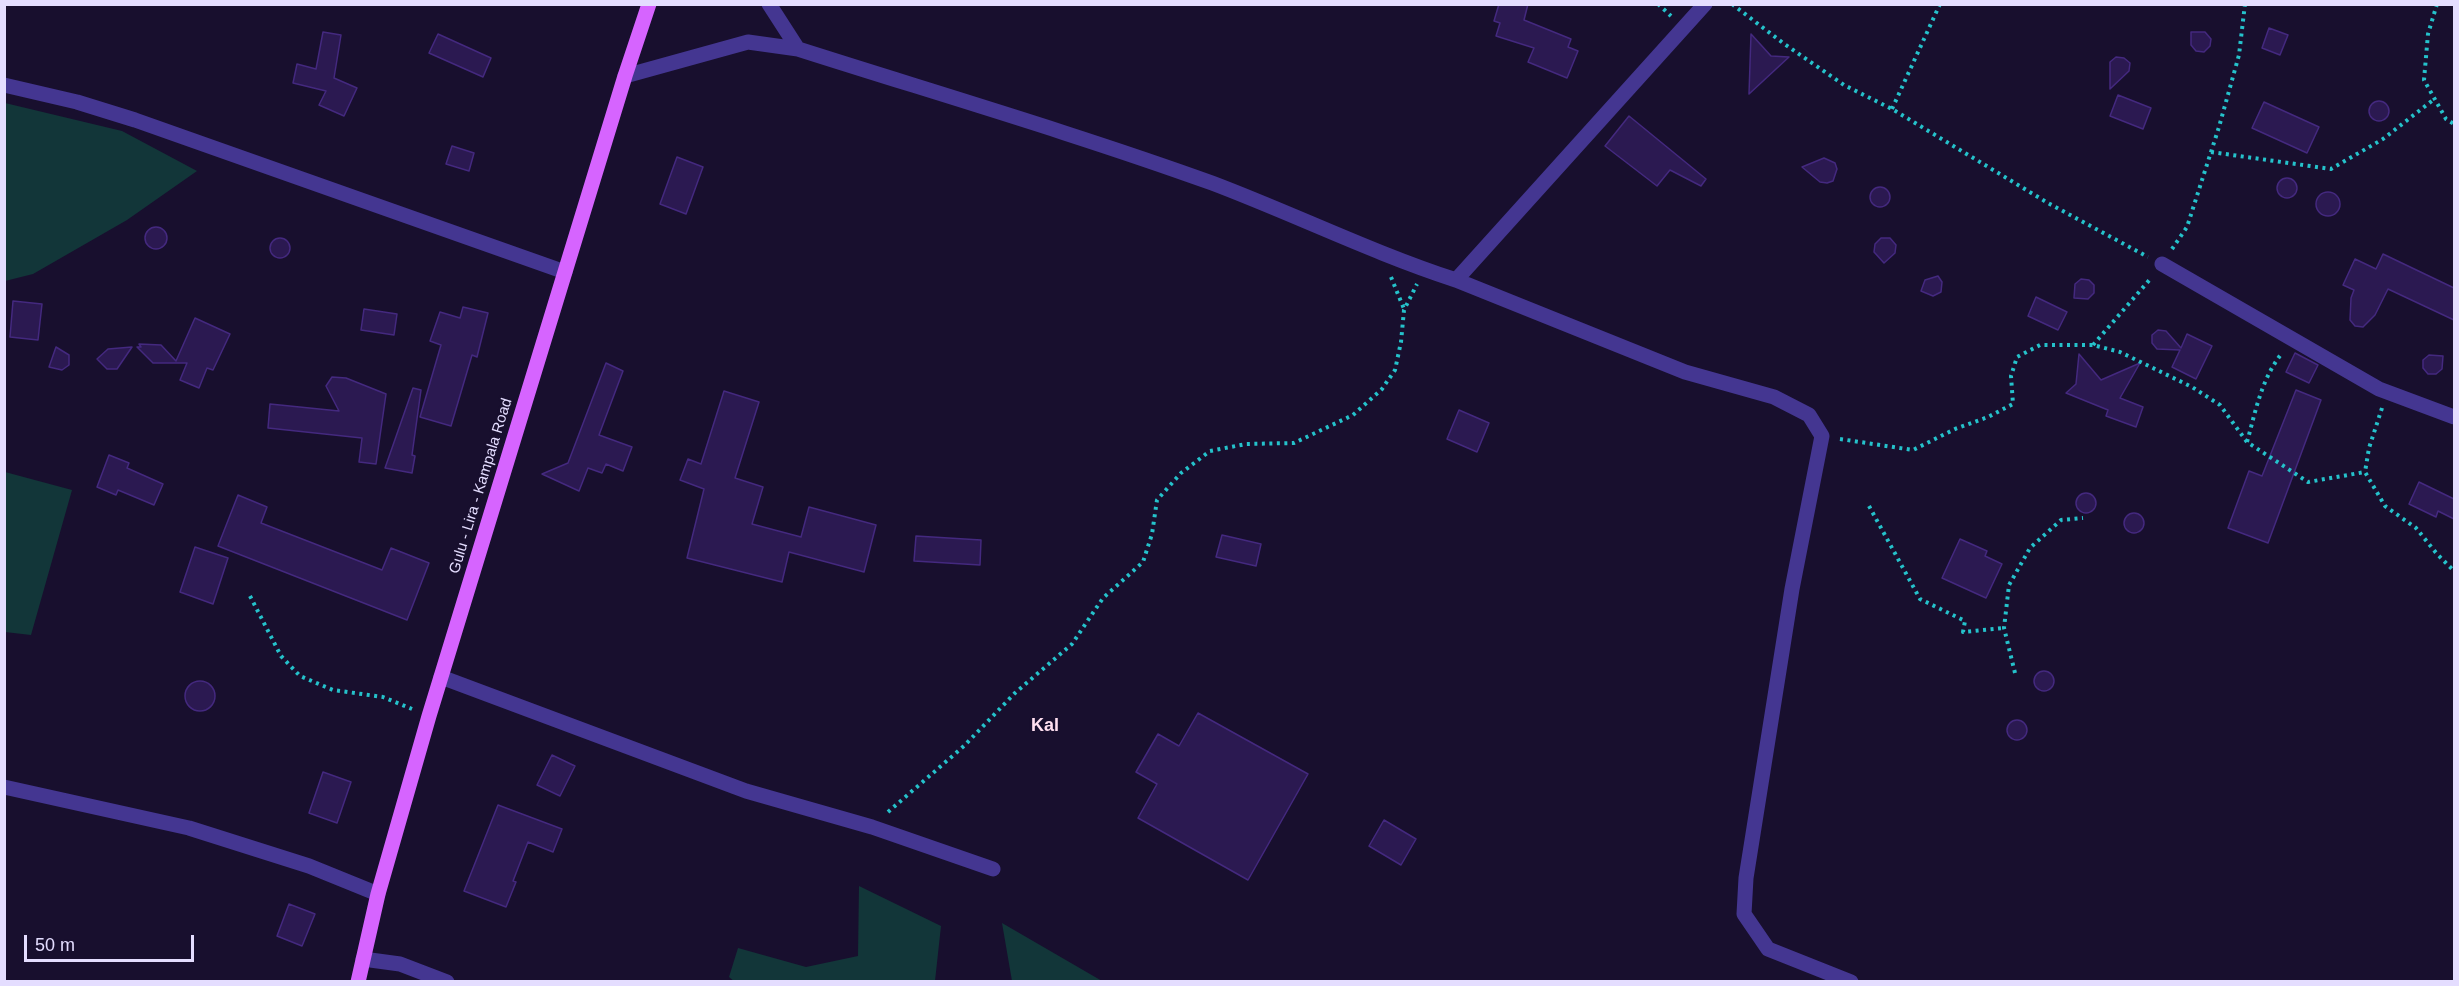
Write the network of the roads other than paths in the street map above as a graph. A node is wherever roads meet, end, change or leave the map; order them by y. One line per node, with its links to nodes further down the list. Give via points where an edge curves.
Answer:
1 (649, 4): 5 (main road, Gulu - Lira - Kampala Road)
2 (769, 4): 4 (street)
3 (1705, 4): 9 (street)
4 (798, 49): 5 (street, via 748,42); 9 (street, via 1175,170)
5 (625, 76): 8 (main road, Gulu - Lira - Kampala Road)
6 (4, 85): 8 (street, via 135,120)
7 (2162, 264): 10 (street, via 2379,389)
8 (565, 272): 11 (main road, Gulu - Lira - Kampala Road)
9 (1456, 280): 18 (street, via 1685,372 1774,397 1809,415 1822,436 1790,600 1746,878 1744,914 1767,949)
10 (2454, 417)
11 (441, 677): 13 (street, via 746,791 872,827); 14 (main road, Gulu - Lira - Kampala Road)
12 (4, 787): 14 (street, via 189,828 309,866)
13 (993, 869)
14 (378, 894): 15 (main road, Gulu - Lira - Kampala Road)
15 (363, 959): 16 (main road, Gulu - Lira - Kampala Road); 17 (street, via 400,964)
16 (358, 981)
17 (447, 981)
18 (1851, 981)

